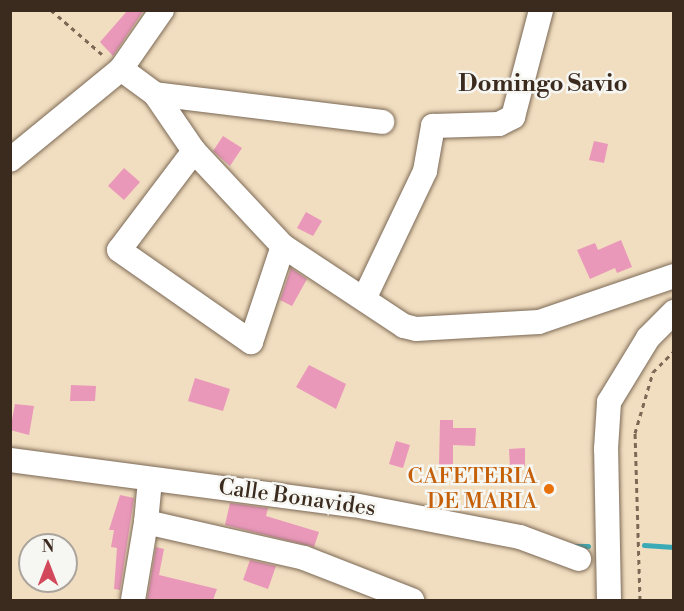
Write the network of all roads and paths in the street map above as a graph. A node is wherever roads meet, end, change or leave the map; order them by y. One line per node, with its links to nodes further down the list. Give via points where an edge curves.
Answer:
1 (51, 10): 4 (path)
2 (162, 10): 4 (street)
3 (541, 10): 11 (street, via 513,117 499,124 433,126 425,171)
4 (121, 69): 5 (street); 8 (street)
5 (155, 94): 6 (street); 7 (street)
6 (382, 122)
7 (194, 151): 9 (street); 9 (street, via 119,250 250,342)
8 (10, 160)
9 (283, 246): 11 (street)
10 (674, 276): 11 (street, via 539,322 416,329 404,326)
11 (364, 299)
12 (674, 312): 20 (street, via 648,338 609,402)
13 (674, 351): 21 (path, via 653,372 635,433)
14 (10, 460): 15 (street, Calle Bonavides)
15 (150, 480): 16 (street); 17 (street, Calle Bonavides, via 354,505 520,537)
16 (146, 522): 18 (street); 19 (street, via 304,558)
17 (579, 559)
18 (134, 600)
19 (412, 600)
20 (609, 600)
21 (640, 600)

